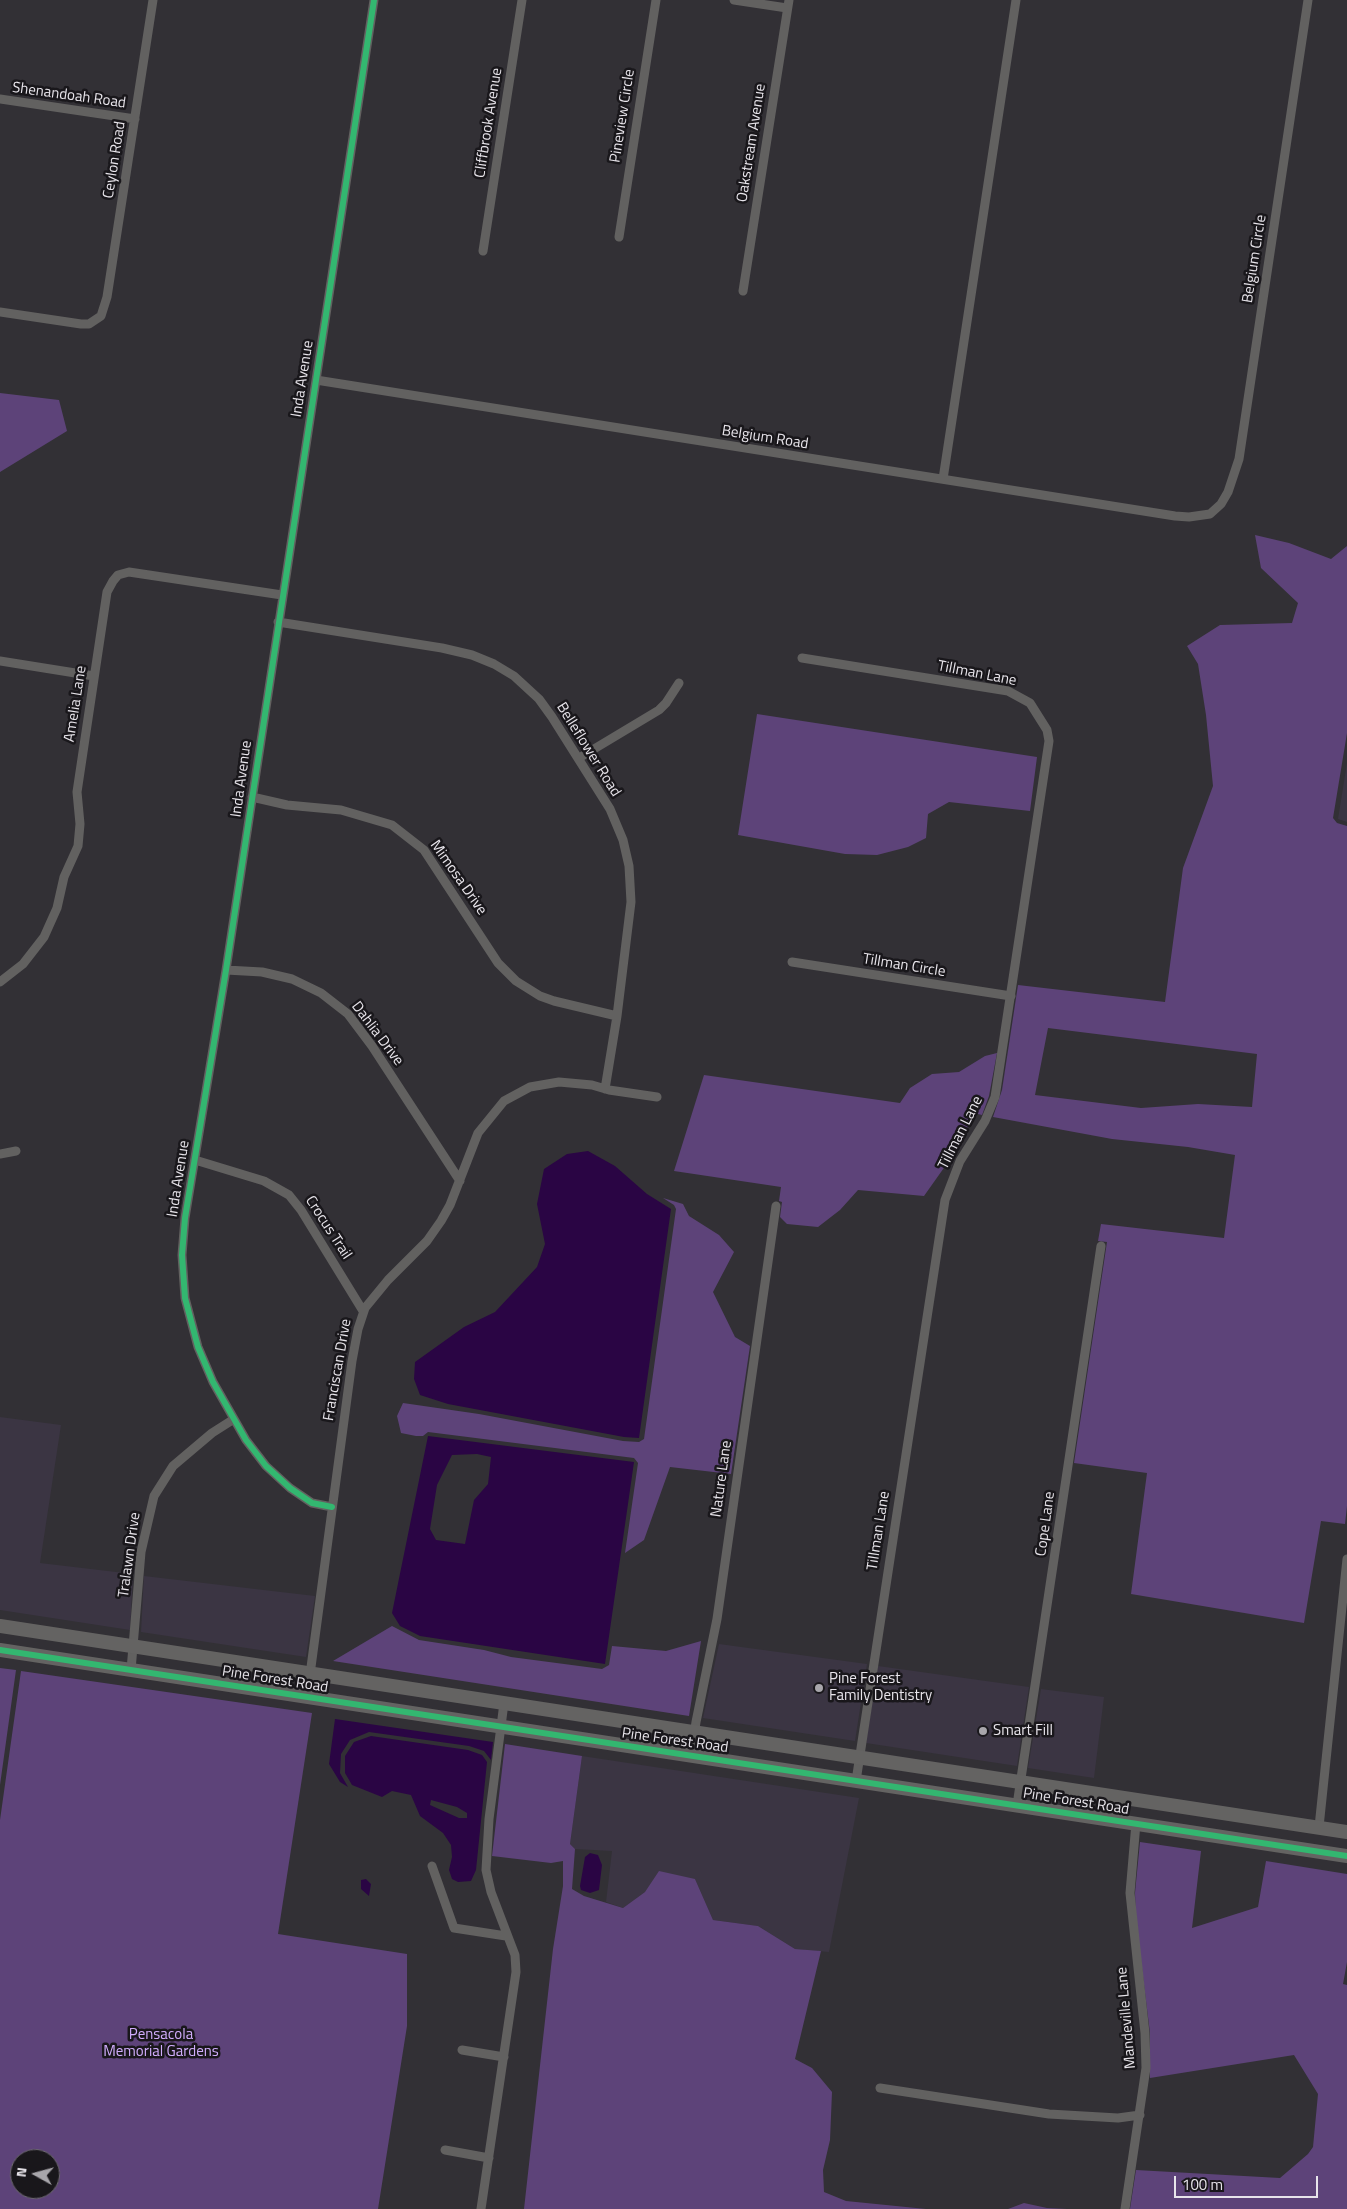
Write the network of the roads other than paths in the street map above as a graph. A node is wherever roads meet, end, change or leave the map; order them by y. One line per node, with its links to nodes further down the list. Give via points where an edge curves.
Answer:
1 (153, 0): 10 (street, Ceylon Road)
2 (374, 0): 15 (street, Inda Avenue)
3 (522, 0): 12 (street, Cliffbrook Avenue)
4 (656, 0): 11 (street, Pineview Circle)
5 (734, 0): 8 (street)
6 (1016, 0): 16 (street)
7 (1308, 0): 17 (street, Belgium Circle, via 1239,459 1228,492)
8 (788, 4): 13 (street, Oakstream Avenue)
9 (0, 99): 10 (street, Shenandoah Road)
10 (135, 119): 14 (street, Ceylon Road, via 107,297 101,316 96,321 81,324)
11 (619, 237)
12 (483, 251)
13 (743, 291)
14 (0, 312)
15 (316, 380): 16 (street, Belgium Road); 18 (street, Inda Avenue)
16 (943, 479): 17 (street, Belgium Road, via 1176,516)
17 (1210, 514)
18 (282, 594): 19 (street, Inda Avenue); 22 (street, Amelia Lane, via 129,572 118,575 107,592)
19 (278, 622): 24 (street, Belleflower Road, via 442,648 494,664 514,676 539,699); 25 (street, Inda Avenue)
20 (802, 658): 29 (street, Tillman Lane, via 1008,691 1023,698 1036,710 1050,741)
21 (0, 661): 22 (street)
22 (94, 676): 28 (street, Amelia Lane, via 76,792 80,829 78,846 44,937 23,964)
23 (679, 682): 24 (street, via 659,710)
24 (579, 758): 30 (street, Belleflower Road, via 610,809 623,840 629,866 630,902)
25 (252, 797): 27 (street, Inda Avenue); 30 (street, Mimosa Drive, via 287,805 341,810 392,825 427,854 498,963 516,981 547,999)
26 (792, 962): 29 (street, Tillman Circle)
27 (226, 970): 35 (street, Inda Avenue); 36 (street, Dahlia Drive, via 262,972 292,980 321,993 348,1014)
28 (0, 982)
29 (1011, 996): 55 (street, Tillman Lane, via 995,1097 985,1121 960,1161 945,1200)
30 (617, 1016): 31 (street, Belleflower Road)
31 (605, 1089): 32 (street, Franciscan Drive); 36 (street, Franciscan Drive, via 559,1082 544,1083 516,1093 496,1108 478,1133)
32 (657, 1097)
33 (16, 1151): 34 (street)
34 (0, 1154)
35 (195, 1160): 39 (street, Crocus Trail, via 264,1181 289,1195); 40 (street, Inda Avenue, via 183,1236 185,1298 205,1364)
36 (460, 1180): 39 (street, Franciscan Drive, via 435,1231 371,1299)
37 (776, 1206): 53 (street, Nature Lane, via 717,1619)
38 (1101, 1246): 57 (street, Cope Lane)
39 (364, 1311): 41 (street, Franciscan Drive, via 352,1361)
40 (234, 1419): 41 (street, Inda Avenue, via 256,1454 277,1477 308,1500); 45 (street, Tralawn Drive, via 205,1438 173,1466 154,1496 141,1552)
41 (332, 1507): 49 (street, Franciscan Drive)
42 (1347, 1559): 60 (street)
43 (0, 1626): 44 (main road, Pine Forest Road)
44 (80, 1638): 45 (main road, Pine Forest Road); 47 (main road)
45 (134, 1647): 48 (street, Tralawn Drive); 49 (main road, Pine Forest Road)
46 (0, 1650): 47 (main road, Pine Forest Road)
47 (76, 1662): 48 (main road, Pine Forest Road)
48 (131, 1670): 50 (main road, Pine Forest Road)
49 (310, 1674): 50 (street, Franciscan Drive); 51 (main road, Pine Forest Road)
50 (307, 1697): 52 (main road, Pine Forest Road)
51 (504, 1703): 52 (street); 53 (main road, Pine Forest Road)
52 (501, 1727): 54 (main road, Pine Forest Road); 64 (street, via 486,1870)
53 (695, 1732): 54 (street, Nature Lane); 55 (main road, Pine Forest Road)
54 (692, 1756): 56 (main road, Pine Forest Road)
55 (859, 1757): 56 (street, Tillman Lane); 57 (main road, Pine Forest Road)
56 (856, 1781): 58 (main road, Pine Forest Road)
57 (1020, 1782): 58 (street, Cope Lane); 60 (main road, Pine Forest Road)
58 (1017, 1805): 59 (main road, Pine Forest Road)
59 (1136, 1823): 62 (main road, Pine Forest Road); 68 (street, Mandeville Lane, via 1130,1893 1146,2050)
60 (1318, 1827): 61 (main road, Pine Forest Road)
61 (1347, 1832)
62 (1347, 1856)
63 (432, 1866): 64 (street, via 454,1928)
64 (506, 1936): 66 (street, via 515,1956 516,1972)
65 (462, 2050): 66 (street)
66 (504, 2057): 70 (street)
67 (880, 2088): 68 (street, via 1050,2114 1118,2118)
68 (1140, 2115): 72 (street, Mandeville Lane)
69 (446, 2150): 70 (street)
70 (489, 2158): 71 (street)
71 (481, 2209)
72 (1125, 2209)

